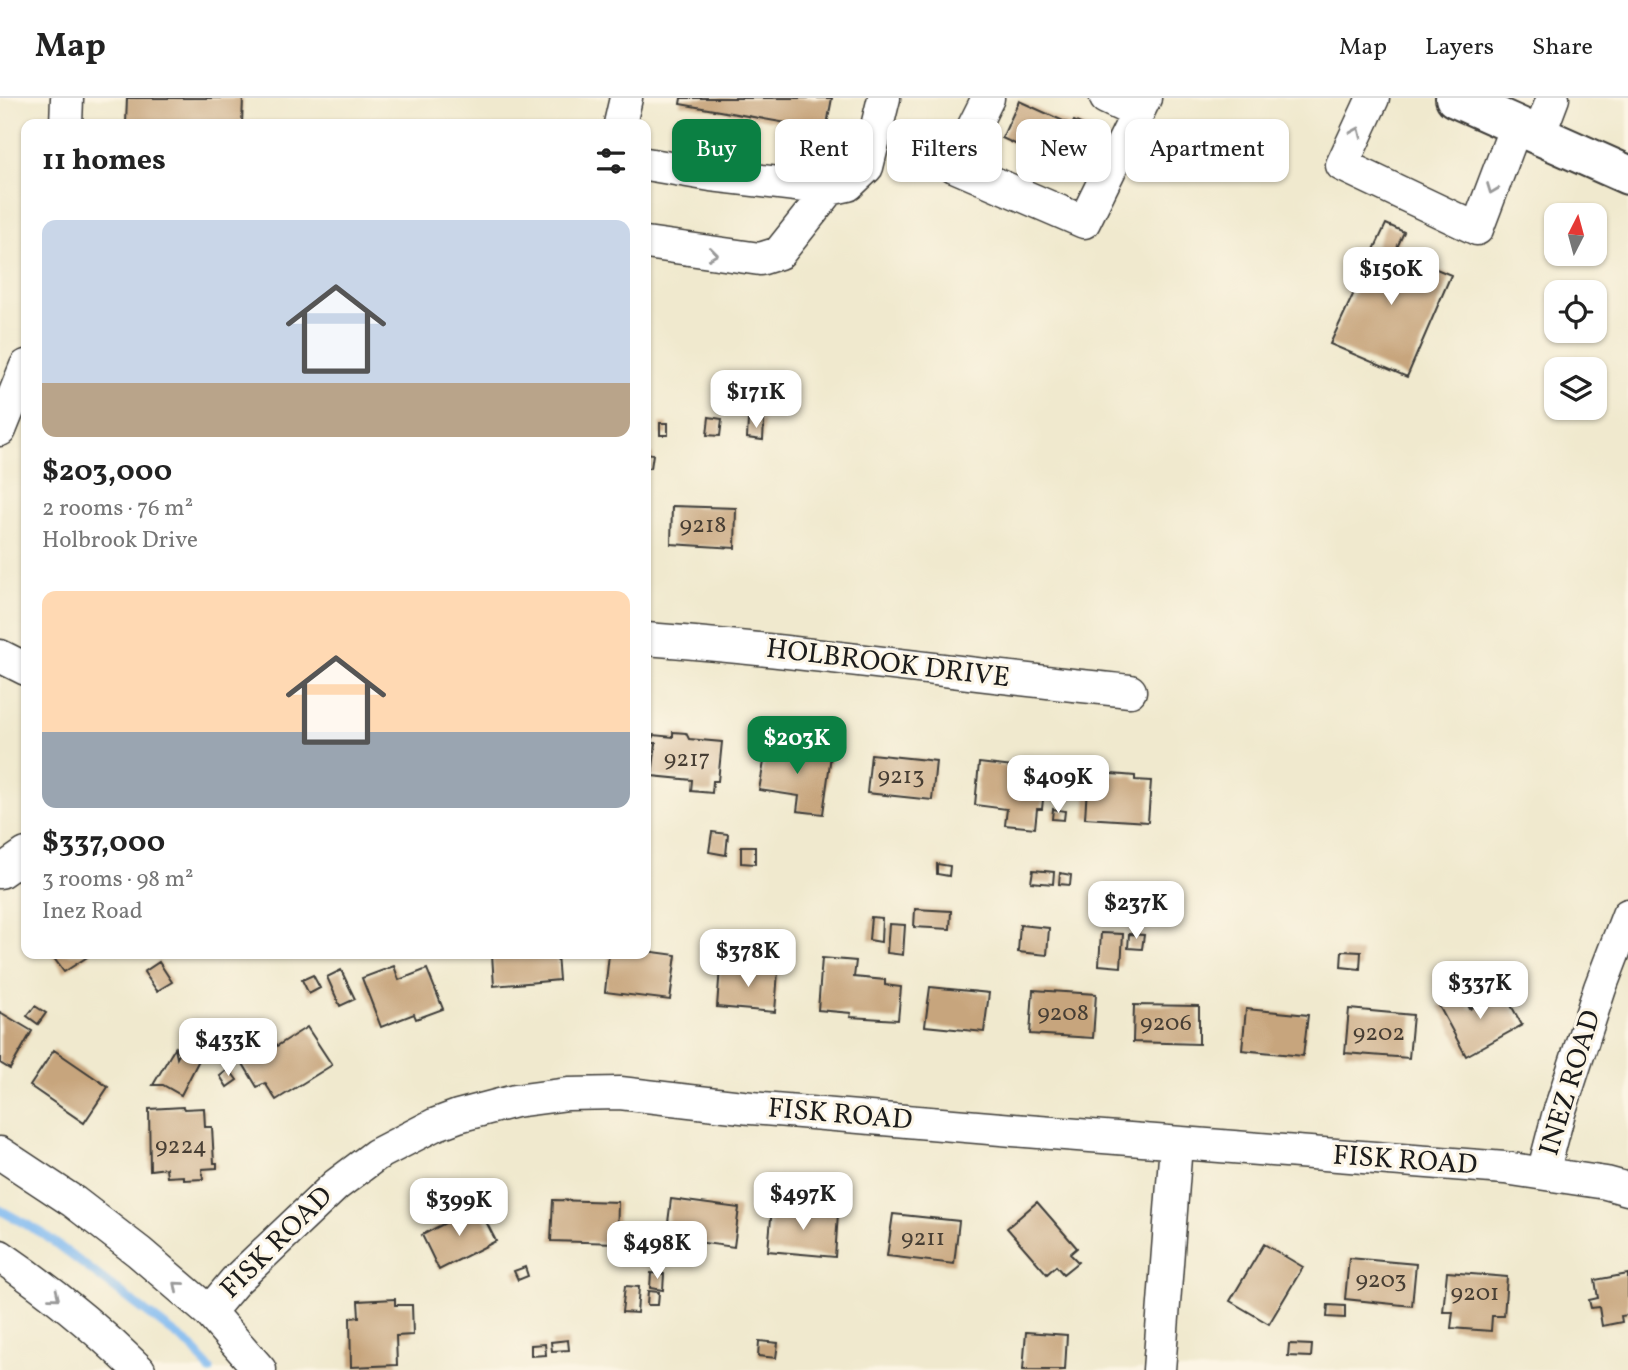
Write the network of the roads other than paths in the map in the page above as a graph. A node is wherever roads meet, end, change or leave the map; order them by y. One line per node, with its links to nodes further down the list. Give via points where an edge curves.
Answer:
1 (67, 98): 10 (street)
2 (626, 98): 11 (street)
3 (884, 98): 15 (street, via 867,167 848,185)
4 (988, 98): 9 (street, via 954,166 1084,222)
5 (1105, 98): 9 (street)
6 (1373, 98): 12 (street, one-way to 6, via 1477,229 1342,165)
7 (1455, 98): 12 (main road)
8 (1553, 98): 12 (street)
9 (1142, 105)
10 (66, 119)
11 (621, 119)
12 (1527, 130): 14 (main road)
13 (651, 165): 15 (street)
14 (1628, 176)
15 (830, 189): 16 (street, one-way to 15, via 760,259 779,253)
16 (651, 244)
17 (21, 378): 18 (street)
18 (0, 430)
19 (651, 639): 22 (street, HOLBROOK DRIVE)
20 (0, 656): 21 (street)
21 (21, 666)
22 (1130, 691)
23 (21, 857): 24 (street)
24 (0, 872)
25 (1628, 915): 28 (street, INEZ ROAD, via 1558,1116)
26 (1176, 1144): 28 (street, FISK ROAD); 31 (street, FISK ROAD, via 620,1093 515,1101 434,1125 376,1155 336,1185); 34 (street)
27 (0, 1153): 31 (street, one-way to 27, via 74,1202)
28 (1544, 1173): 29 (street, FISK ROAD)
29 (1628, 1189)
30 (0, 1256): 32 (street, one-way to 32, via 58,1297)
31 (209, 1312): 33 (street)
32 (139, 1370)
33 (260, 1370)
34 (1159, 1370)

